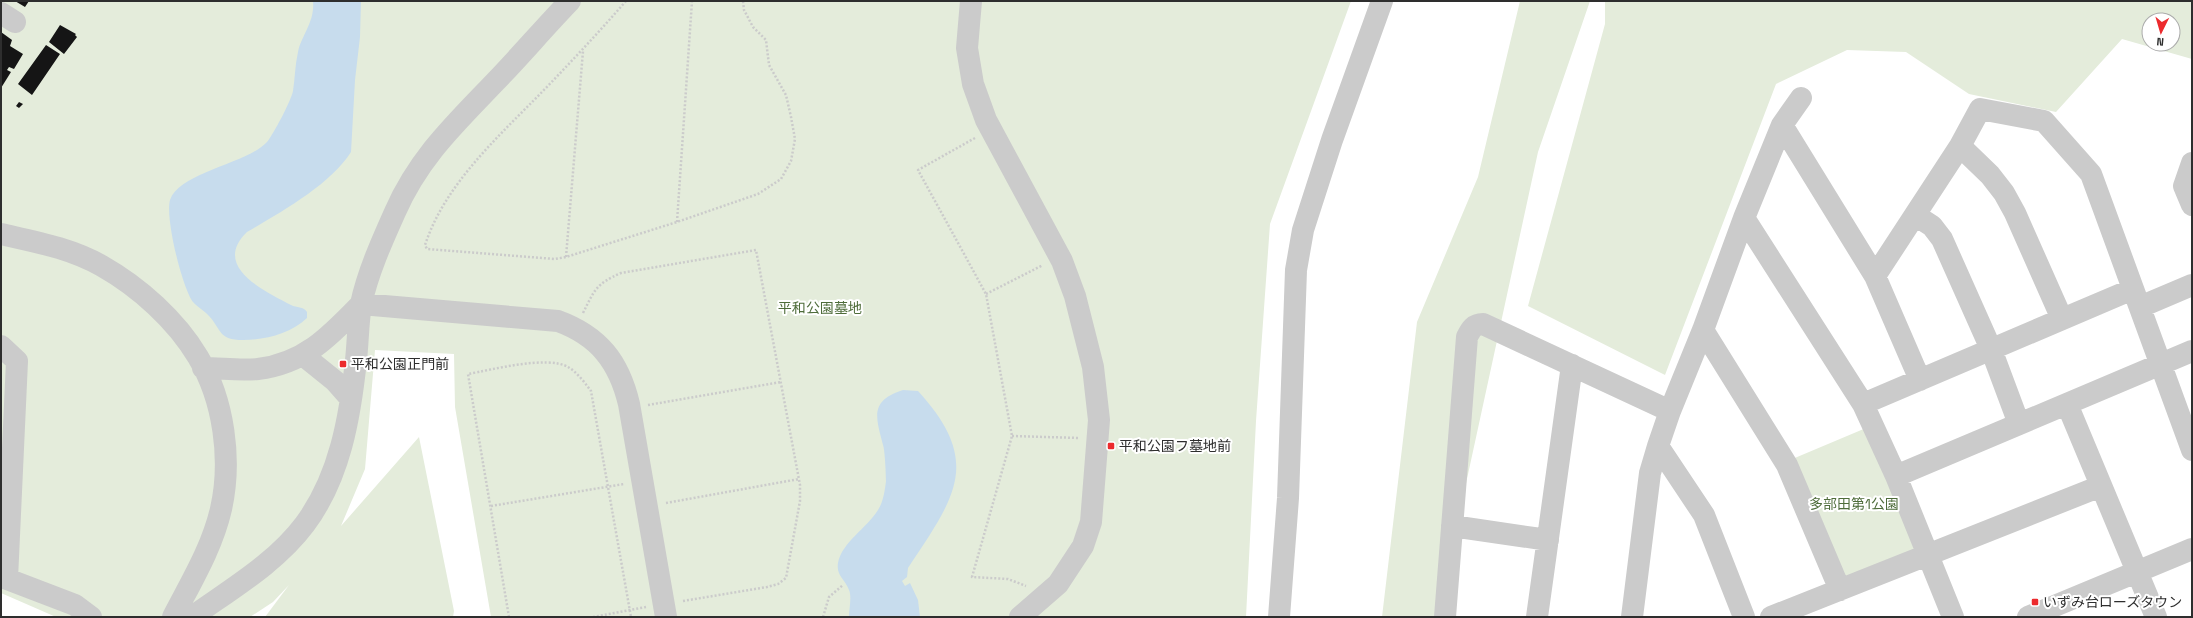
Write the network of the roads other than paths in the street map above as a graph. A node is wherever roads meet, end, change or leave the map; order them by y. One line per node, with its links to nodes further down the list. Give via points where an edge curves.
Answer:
1 (570, 1): 15 (street, via 478,98 416,171 376,258)
2 (971, 1): 45 (street, via 967,48 973,84 991,129 1059,256 1075,296 1093,367 1098,430 1106,432 1103,457 1096,466 1091,522 1083,546 1058,584)
3 (1382, 1): 46 (street, via 1303,230 1298,263 1288,498)
4 (1801, 98): 5 (street)
5 (1782, 125): 10 (street); 12 (street)
6 (1960, 146): 9 (street); 14 (street, via 1980,109 2044,121 2091,174); 16 (street, via 2004,192)
7 (2192, 163): 8 (street, via 2184,186)
8 (2192, 205)
9 (1915, 215): 12 (street); 19 (street, via 1932,226 1942,239)
10 (1744, 218): 17 (street); 27 (street)
11 (1, 234): 24 (street, via 61,247 102,266 157,307 198,357)
12 (1875, 276): 25 (street)
13 (2192, 285): 14 (street)
14 (2137, 298): 16 (street); 22 (street)
15 (361, 304): 21 (street, via 336,330); 26 (street); 41 (street, via 558,321 575,327 595,341 616,367 624,384)
16 (2062, 319): 19 (street)
17 (1703, 330): 29 (street); 40 (street, via 1787,465)
18 (1, 346): 42 (street, via 17,361 7,579 75,605)
19 (1991, 349): 25 (street); 30 (street)
20 (2192, 351): 22 (street)
21 (304, 356): 24 (street, via 258,369); 26 (street, via 335,381)
22 (2162, 364): 28 (street); 32 (street)
23 (1572, 365): 29 (street); 35 (street, via 1483,324 1476,324 1471,329 1467,337); 36 (street)
24 (203, 368): 43 (street, via 212,386 219,412 226,469 221,508 212,540)
25 (1920, 380): 27 (street)
26 (350, 398): 44 (street, via 340,456 321,501 304,525 257,570)
27 (1863, 404): 33 (street)
28 (2067, 404): 30 (street); 34 (street)
29 (1670, 411): 31 (street)
30 (2019, 424): 33 (street)
31 (1658, 446): 49 (street, via 1650,473); 50 (street, via 1704,515)
32 (2192, 448)
33 (1896, 476): 38 (street)
34 (2101, 486): 38 (street); 39 (street)
35 (1452, 526): 36 (street); 47 (street)
36 (1548, 540): 48 (street)
37 (2192, 549): 39 (street)
38 (1930, 554): 40 (street); 52 (street)
39 (2136, 572): 53 (street); 54 (street)
40 (1840, 590): 51 (street)
41 (665, 610)
42 (91, 617)
43 (173, 617)
44 (192, 617)
45 (1020, 617)
46 (1279, 617)
47 (1445, 617)
48 (1537, 617)
49 (1632, 617)
50 (1744, 617)
51 (1771, 617)
52 (1953, 617)
53 (2028, 617)
54 (2156, 617)

